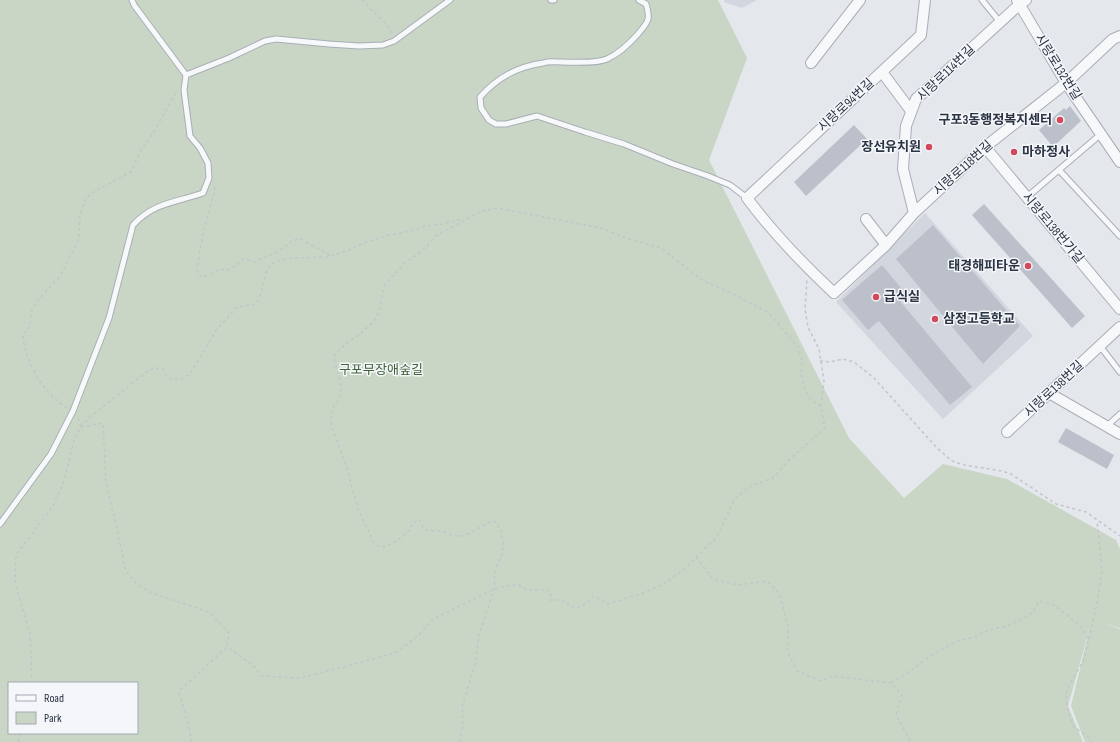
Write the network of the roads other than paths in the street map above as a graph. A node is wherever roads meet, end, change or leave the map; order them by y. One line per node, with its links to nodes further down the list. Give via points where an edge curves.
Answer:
1 (132, 0): 12 (lane)
2 (450, 0): 12 (lane, via 383,45 359,46 276,39 265,41)
3 (639, 0): 20 (lane, via 646,4 648,23 634,38 606,59 544,62 522,68 504,75 491,84 480,97 480,108 489,120 496,124 537,116 624,144 730,185)
4 (860, 0): 10 (street)
5 (925, 0): 11 (street, 시랑로94번길, via 921,35)
6 (982, 0): 8 (lane)
7 (1021, 1): 8 (street, 시랑로114번길); 13 (street, 시랑로132번길)
8 (1000, 22): 14 (street, 시랑로114번길, via 916,99)
9 (1120, 36): 13 (street, 시랑로118번길)
10 (811, 63)
11 (882, 72): 14 (street); 20 (street, 시랑로94번길)
12 (186, 75): 34 (lane, via 184,90 190,136 208,163 209,178 203,193 165,203 152,209 133,225 108,318 73,410 51,454)
13 (1066, 82): 15 (street, 시랑로132번길); 16 (street, 시랑로118번길)
14 (911, 112): 21 (street, 시랑로114번길, via 906,126 903,169)
15 (1101, 134): 17 (street, 시랑로132번길); 18 (lane)
16 (986, 147): 19 (street, 시랑로138번가길); 21 (street, 시랑로118번길)
17 (1120, 162)
18 (1059, 170): 19 (lane); 23 (lane)
19 (1027, 197): 25 (street, 시랑로138번가길)
20 (747, 198): 24 (street, 시랑로118번길, via 785,244 834,293)
21 (914, 213): 24 (street, 시랑로118번길)
22 (866, 219): 24 (street)
23 (1120, 236)
24 (886, 245)
25 (1120, 309)
26 (1120, 327): 27 (street, 시랑로138번길)
27 (1100, 346): 28 (lane); 29 (street, 시랑로138번길)
28 (1120, 372)
29 (1049, 393): 31 (street); 32 (street, 시랑로138번길)
30 (1120, 414): 31 (lane)
31 (1107, 426): 33 (street)
32 (1007, 432)
33 (1120, 434)
34 (0, 524)

